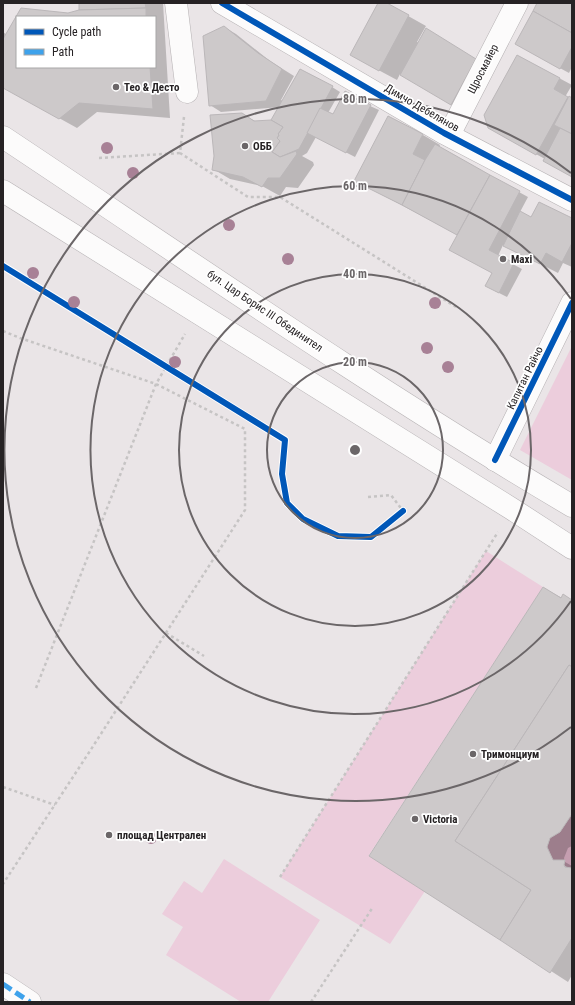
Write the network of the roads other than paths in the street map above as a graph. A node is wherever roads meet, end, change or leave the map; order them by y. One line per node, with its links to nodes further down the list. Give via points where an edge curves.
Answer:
1 (176, 3): 4 (main road)
2 (222, 3): 5 (main road, Димчо Дебелянов)
3 (517, 3): 5 (main road, Щросмайер)
4 (187, 92)
5 (449, 135): 8 (main road, Димчо Дебелянов)
6 (3, 137): 10 (main road, бул. Цар Борис III Обединител, via 357,372)
7 (3, 191): 12 (main road)
8 (572, 200)
9 (572, 303): 10 (main road, Капитан Райчо)
10 (495, 460): 11 (main road, бул. Цар Борис III Обединител)
11 (572, 506)
12 (572, 548)
13 (3, 984): 14 (main road)
14 (30, 1002)

